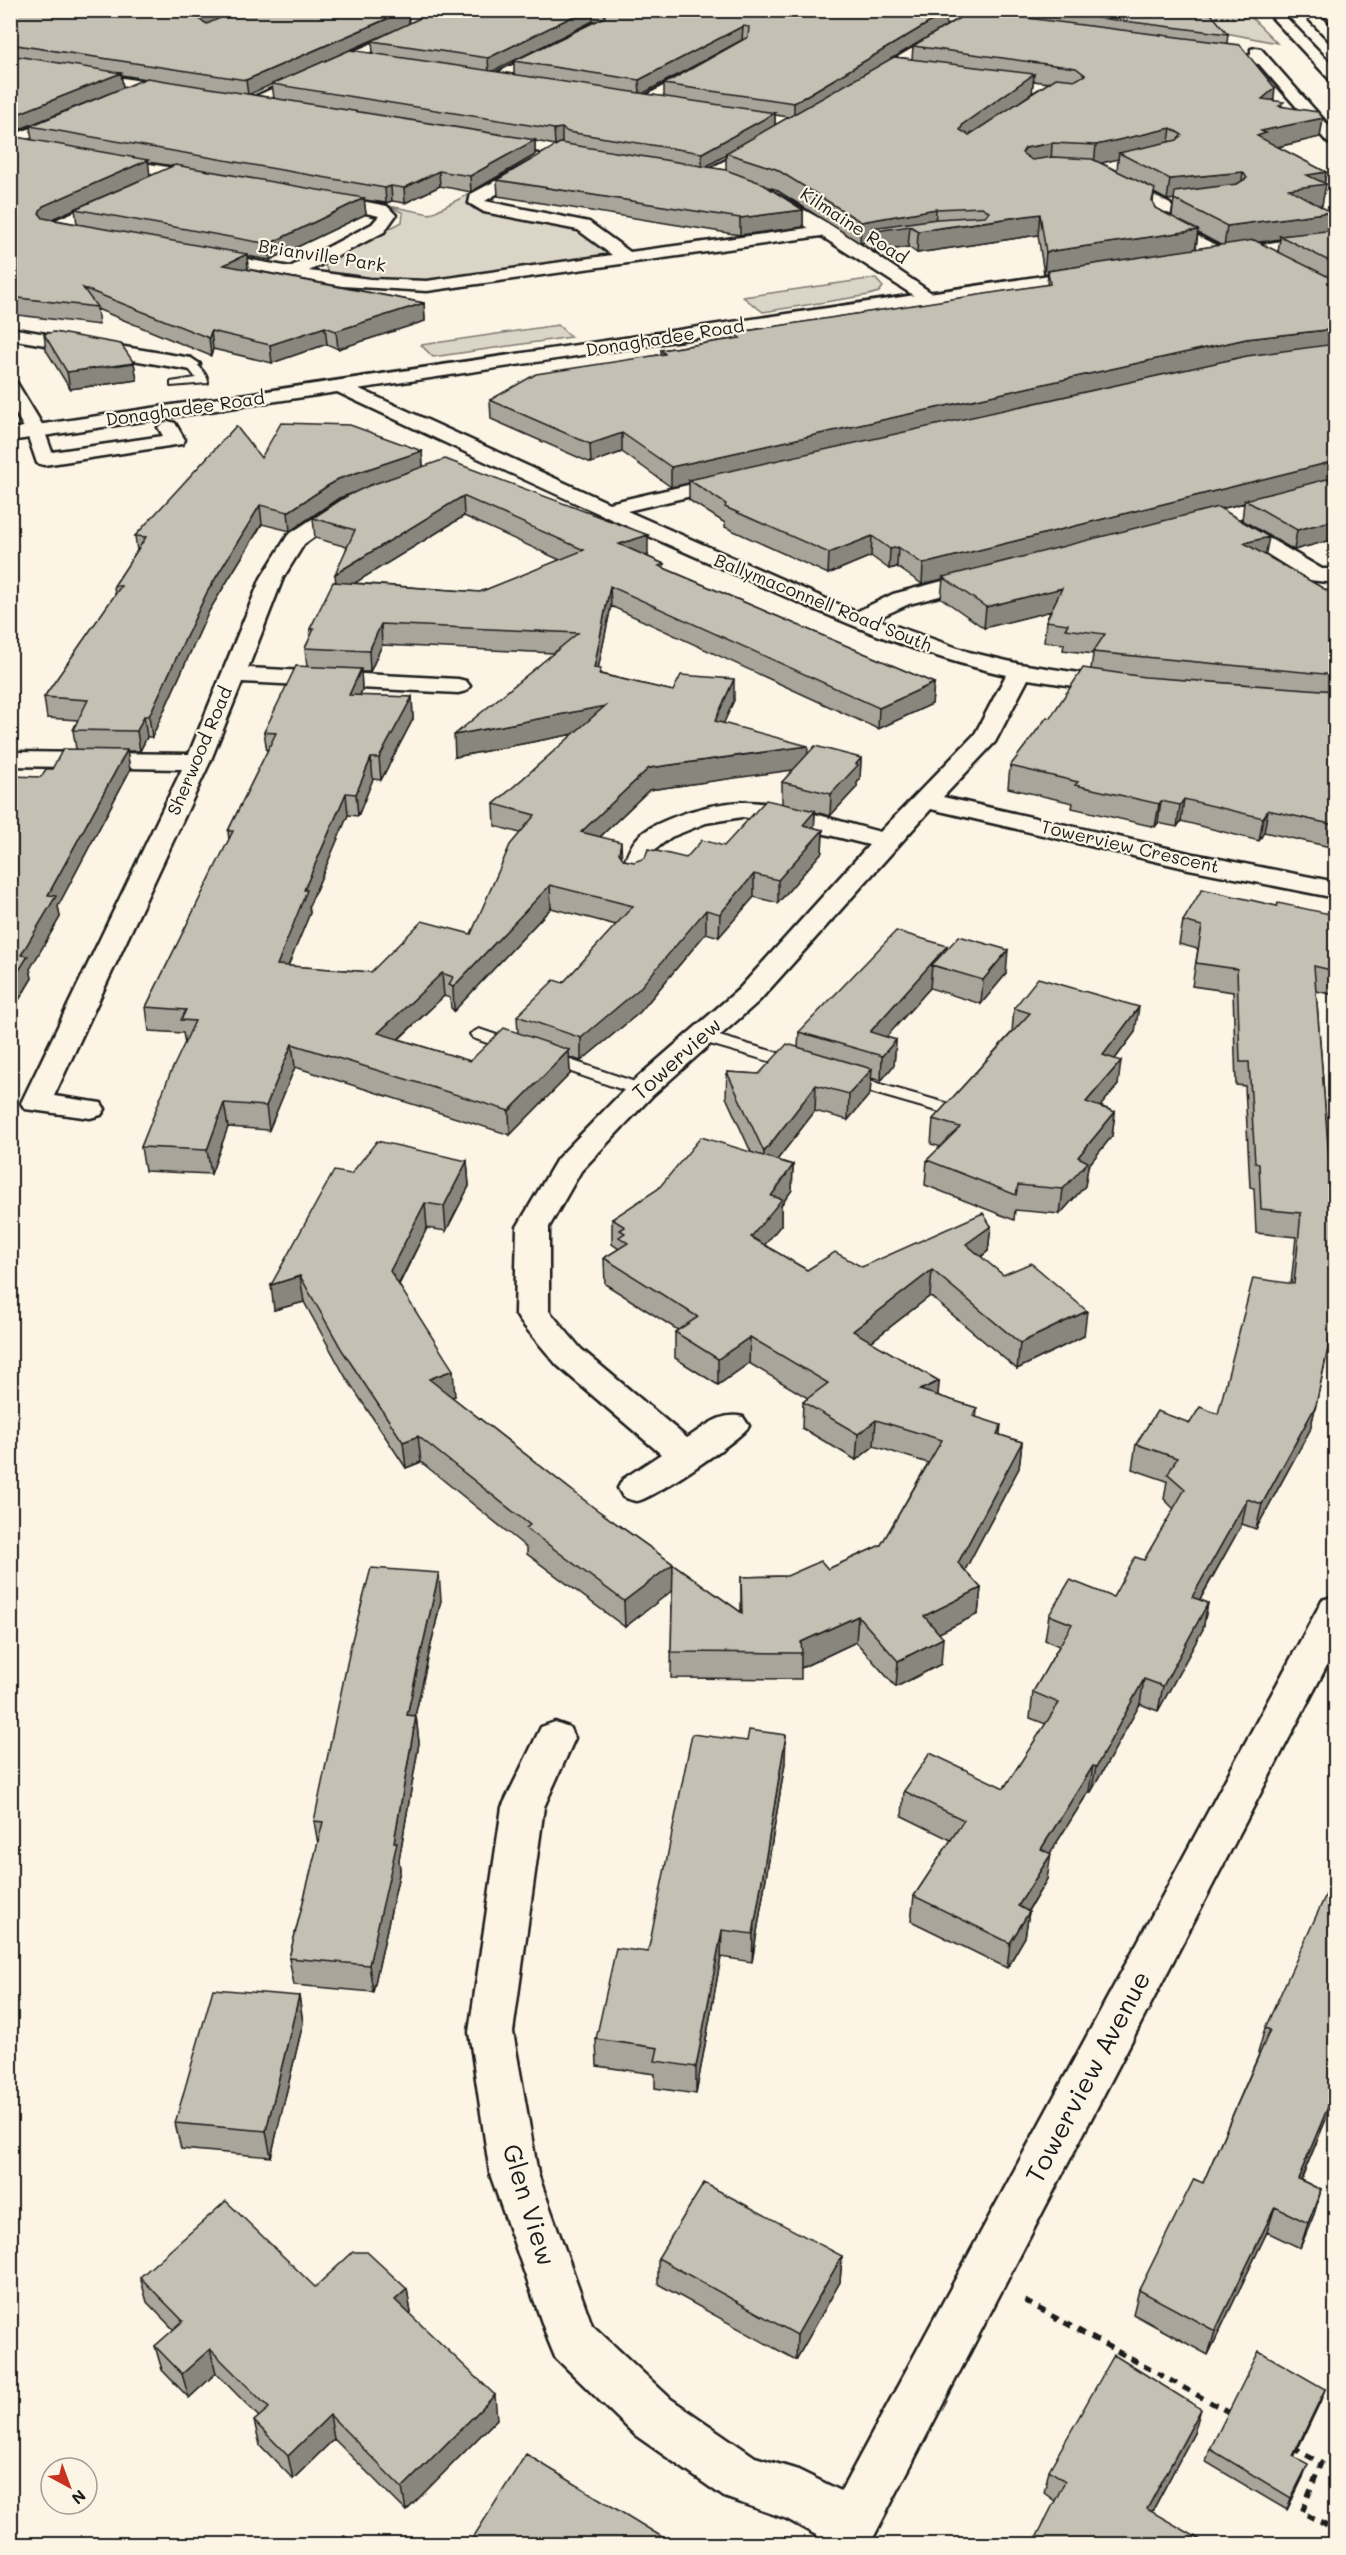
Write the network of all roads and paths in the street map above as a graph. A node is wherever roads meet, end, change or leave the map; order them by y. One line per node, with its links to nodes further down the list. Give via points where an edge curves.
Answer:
1 (457, 10): 8 (main road)
2 (866, 10): 9 (main road)
3 (1271, 10): 19 (main road)
4 (1306, 10): 12 (main road)
5 (402, 16): 8 (main road)
6 (1209, 17): 7 (path)
7 (1251, 18)
8 (434, 21): 15 (main road)
9 (964, 24): 10 (main road); 11 (main road)
10 (1011, 30)
11 (940, 38)
12 (1335, 39)
13 (566, 42): 20 (main road, via 486,78)
14 (1196, 53): 29 (main road, via 1259,56)
15 (349, 58): 18 (main road); 25 (main road, via 244,101)
16 (719, 59): 24 (main road, via 637,101)
17 (10, 63): 21 (main road)
18 (380, 63)
19 (1335, 78)
20 (515, 83)
21 (146, 86): 22 (main road); 23 (main road)
22 (196, 94)
23 (117, 98)
24 (663, 105)
25 (282, 107)
26 (85, 111): 30 (main road)
27 (779, 136): 37 (main road, via 703,174)
28 (476, 137): 32 (main road)
29 (1333, 140)
30 (10, 143): 31 (main road)
31 (39, 149)
32 (561, 150): 34 (main road); 47 (main road, via 477,197 477,203 583,226)
33 (84, 157): 36 (main road)
34 (607, 158)
35 (1126, 165): 46 (main road, via 1104,173 1171,206 1160,223)
36 (174, 173): 38 (main road); 42 (main road, via 52,228)
37 (729, 180)
38 (226, 182)
39 (749, 186): 41 (main road, Kilmaine Road)
40 (307, 196): 51 (main road, via 381,209 388,215 378,228)
41 (827, 230): 47 (main road, Brianville Park); 52 (main road, Kilmaine Road, via 859,247)
42 (100, 237)
43 (1330, 238): 44 (main road)
44 (1256, 250): 46 (main road); 49 (main road)
45 (180, 251): 51 (main road, Brianville Park)
46 (1221, 255): 48 (main road)
47 (627, 258): 51 (main road, Brianville Park, via 427,286 386,288)
48 (1189, 260)
49 (1284, 265)
50 (1113, 271): 52 (main road, Donaghadee Road)
51 (294, 272)
52 (930, 298): 57 (main road, Donaghadee Road)
53 (10, 333): 54 (main road)
54 (191, 364): 55 (lane, via 204,381)
55 (175, 384)
56 (10, 387): 59 (main road)
57 (342, 387): 59 (main road, Donaghadee Road); 61 (main road, Ballymaconnell Road South)
58 (168, 427): 59 (main road, via 176,440 44,459)
59 (36, 431): 60 (main road, Donaghadee Road)
60 (10, 435)
61 (487, 456): 62 (main road); 66 (main road, Ballymaconnell Road South)
62 (454, 467)
63 (755, 476): 66 (main road)
64 (1335, 487): 67 (main road)
65 (369, 496): 73 (main road, Sherwood Road, via 347,504 296,540 272,578)
66 (606, 510): 71 (main road, Ballymaconnell Road South)
67 (1217, 517): 68 (main road); 70 (main road, via 1317,575)
68 (1161, 532)
69 (1002, 573): 71 (main road, via 901,599)
70 (1335, 576)
71 (856, 620): 72 (main road, Ballymaconnell Road South, via 962,658)
72 (1020, 671): 75 (main road, Ballymaconnell Road South); 78 (main road, Towerview, via 986,736)
73 (234, 674): 74 (main road); 77 (main road, Sherwood Road)
74 (458, 686)
75 (1142, 689)
76 (10, 759): 77 (main road)
77 (198, 762): 86 (main road, Sherwood Road, via 36,1103)
78 (924, 800): 79 (main road, Towerview); 81 (main road, Towerview Crescent)
79 (886, 841): 80 (main road, via 742,809 700,816 662,831 641,848); 83 (main road, Towerview, via 749,995)
80 (634, 874)
81 (1335, 890)
82 (479, 1034): 84 (lane)
83 (702, 1036): 84 (main road, Towerview); 85 (lane)
84 (640, 1090): 88 (main road, Towerview, via 568,1166 533,1227 532,1313 569,1357)
85 (940, 1107)
86 (90, 1109)
87 (731, 1426): 88 (main road)
88 (686, 1456): 89 (main road)
89 (636, 1488)
90 (1335, 1610): 92 (main road, Towerview Avenue)
91 (555, 1738): 96 (main road, Glen View, via 523,1808 491,2032 514,2174 573,2340 653,2417 742,2480 798,2496)
92 (982, 2278): 93 (path); 96 (main road, Towerview Avenue)
93 (1239, 2418)
94 (1290, 2446): 95 (path, via 1321,2463 1302,2512)
95 (1335, 2530)
96 (846, 2535)

